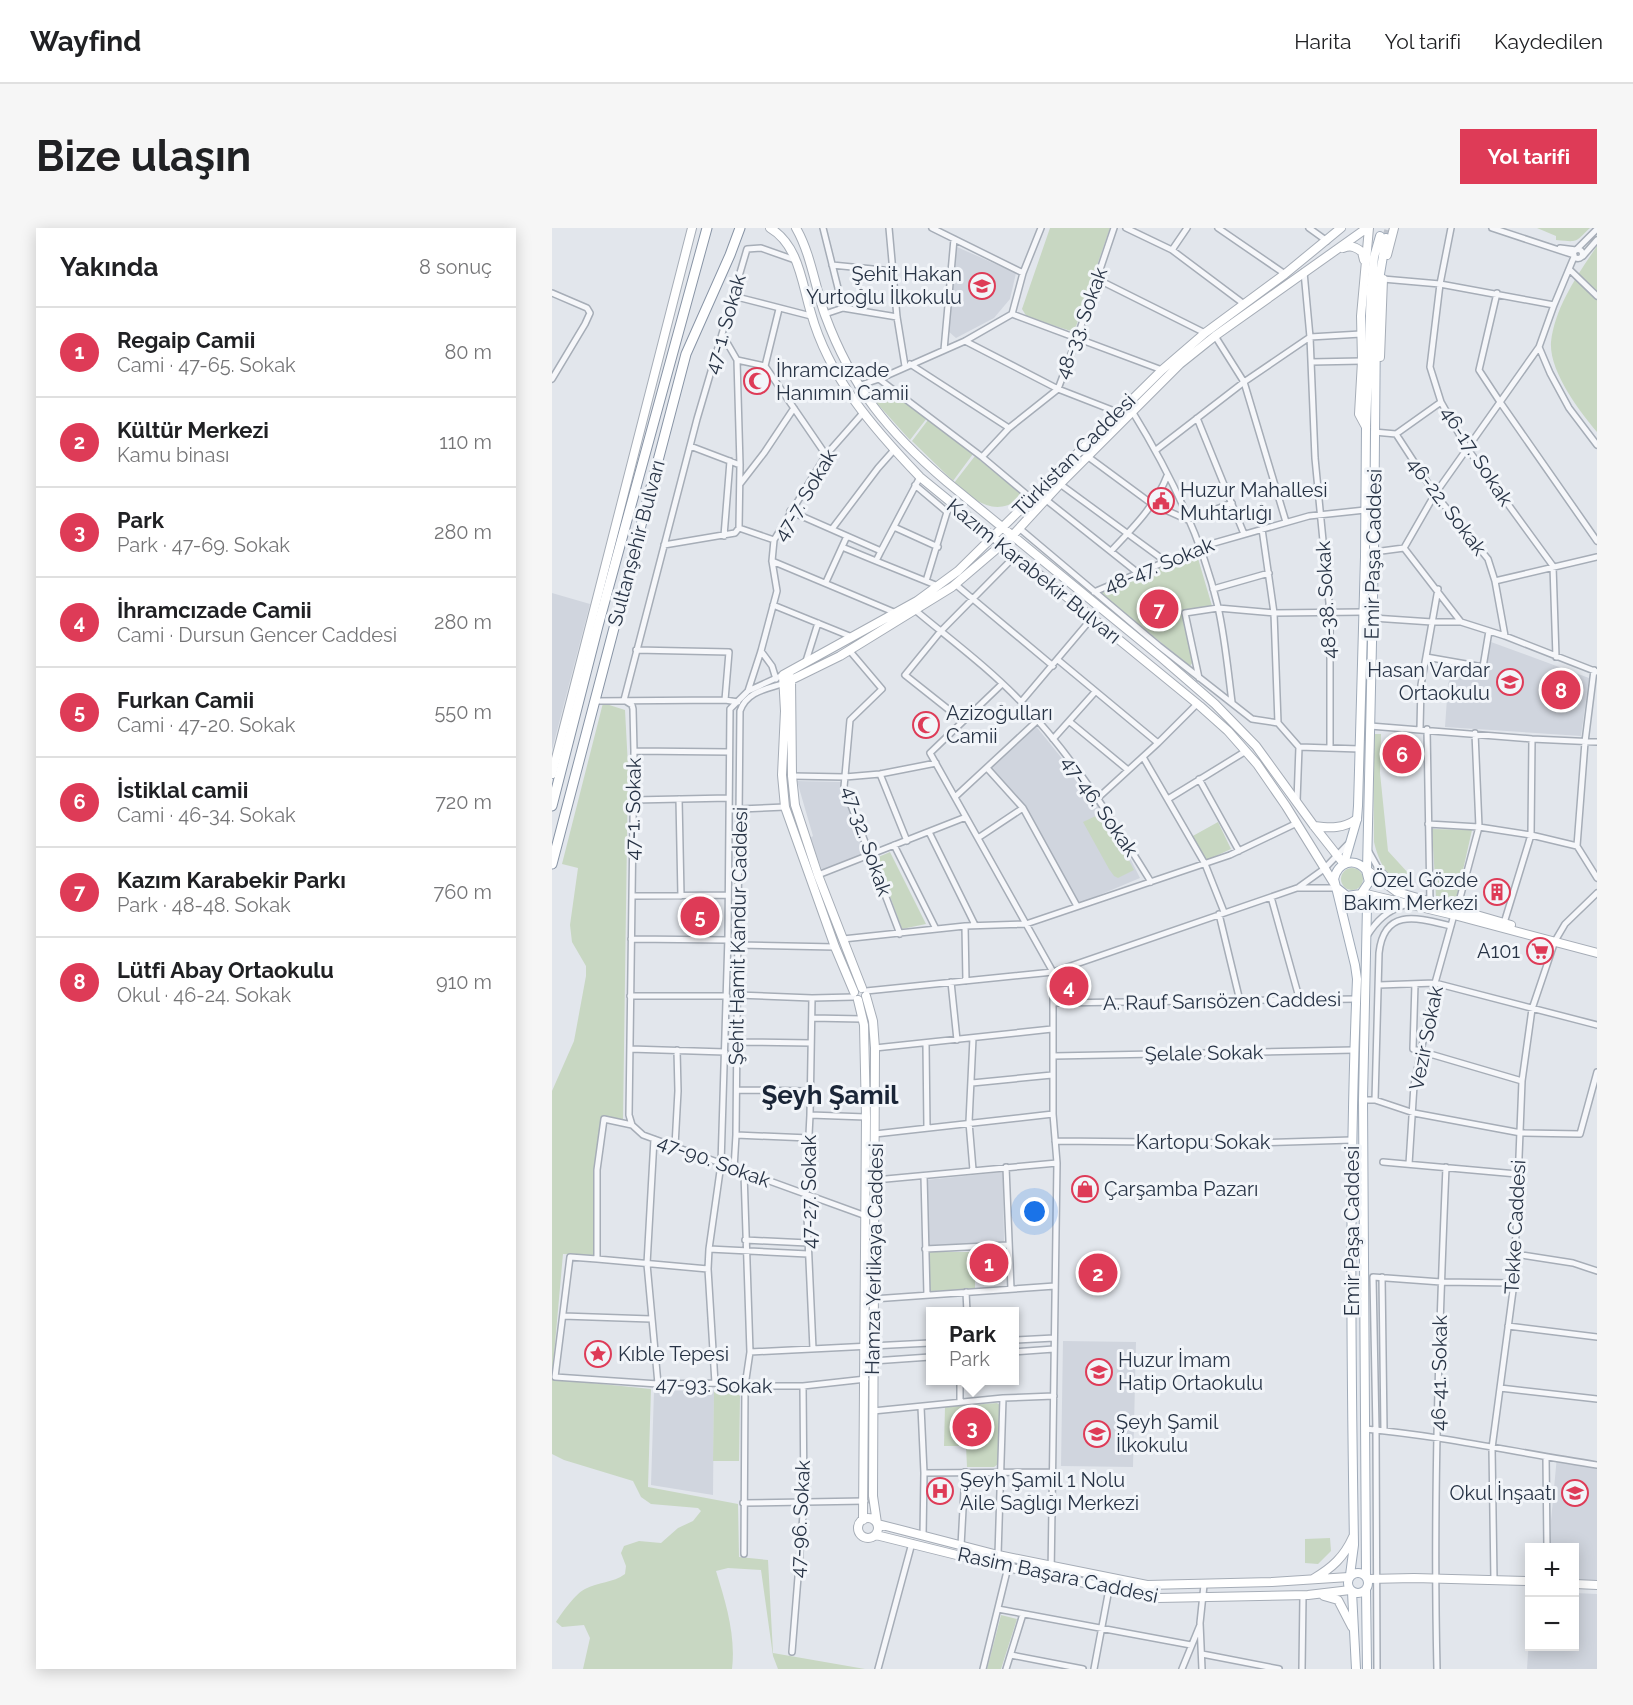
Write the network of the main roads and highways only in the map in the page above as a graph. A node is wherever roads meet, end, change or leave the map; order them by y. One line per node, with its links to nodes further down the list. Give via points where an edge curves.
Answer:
1 (707, 228): 3 (highway, Sultanşehir Bulvarı)
2 (740, 228): 4 (highway, Sultanşehir Bulvarı, via 686,354)
3 (552, 807)
4 (552, 864)
5 (1344, 864): 6 (main road, via 1357,863); 6 (main road, Emir Paşa Caddesi, via 1357,819 1371,286 1374,257 1383,237 1374,415); 7 (main road, via 1335,876)
6 (1367, 870): 8 (main road, via 1369,882)
7 (1337, 888): 8 (main road, via 1349,896); 9 (main road, Emir Paşa Caddesi, via 1355,966 1356,999 1352,1140 1354,1535)
8 (1362, 893): 10 (main road, Emir Paşa Caddesi, via 1367,905 1363,1100)
9 (1350, 1576): 10 (main road, via 1360,1572); 12 (main road, via 1347,1585)
10 (1367, 1577): 11 (main road)
11 (1366, 1589): 12 (main road, via 1361,1593); 14 (main road)
12 (1351, 1591): 13 (main road)
13 (1356, 1669)
14 (1367, 1669)

